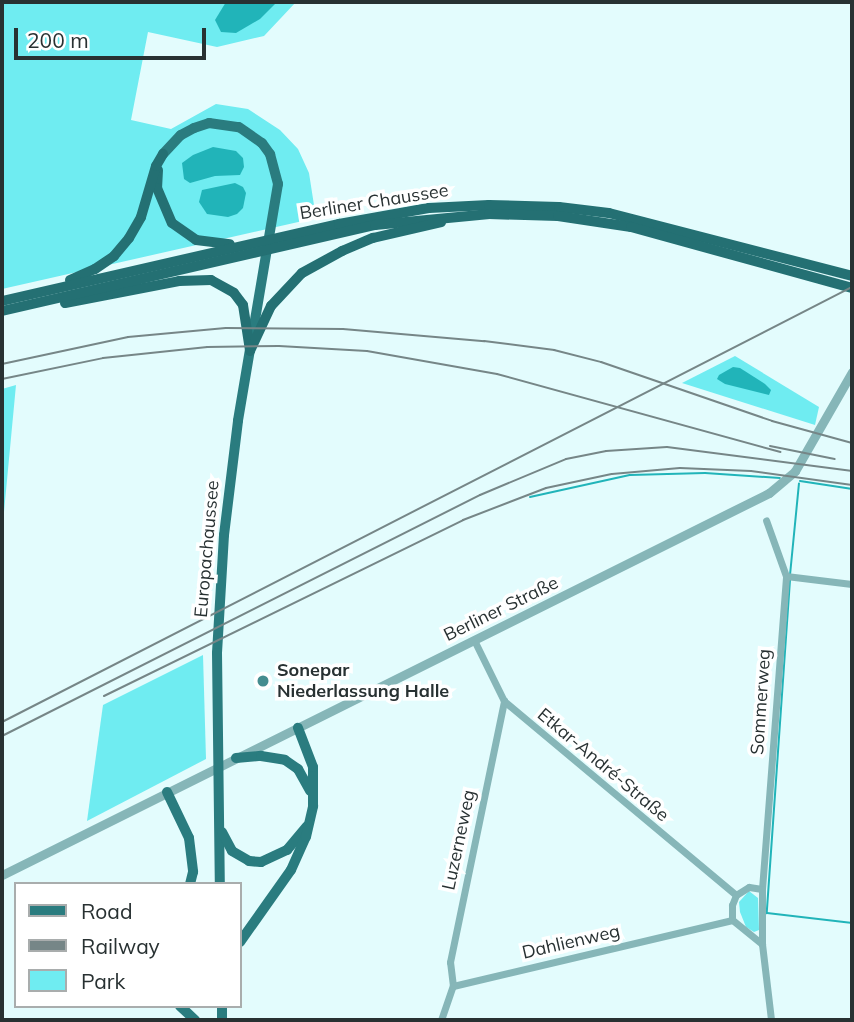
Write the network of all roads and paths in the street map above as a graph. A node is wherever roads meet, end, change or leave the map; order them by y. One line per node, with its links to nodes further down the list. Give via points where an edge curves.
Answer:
1 (163, 153): 3 (highway, via 157,188 162,207 183,234 211,244); 7 (highway, via 141,216 114,256 95,269); 11 (main road, via 181,135 209,123 239,127 270,154 276,169 277,200)
2 (478, 214): 5 (highway, Berliner Chaussee, via 535,214 608,223); 9 (highway, Berliner Chaussee, via 363,227); 11 (highway, via 342,251 302,273)
3 (257, 242): 5 (highway, Berliner Chaussee, via 429,208 536,206 633,218); 7 (highway, Berliner Chaussee)
4 (852, 276): 5 (highway)
5 (832, 278): 6 (highway)
6 (852, 288)
7 (33, 294): 8 (highway, Berliner Chaussee)
8 (2, 301)
9 (20, 307): 10 (highway, Berliner Chaussee); 11 (highway, via 196,278 229,288)
10 (2, 311)
11 (256, 318): 12 (highway); 12 (highway)
12 (250, 351): 23 (main road, Europachaussee, via 228,491 220,589)
13 (852, 372): 17 (street, Berliner Straße, via 812,444 784,483)
14 (766, 520): 15 (street, Sommerweg)
15 (789, 578): 16 (street); 28 (street, Sommerweg)
16 (852, 584)
17 (474, 640): 18 (street, Etkar-André-Straße); 19 (street, Berliner Straße)
18 (504, 701): 29 (street, Etkar-André-Straße); 33 (street, Luzerneweg, via 450,962)
19 (298, 727): 20 (street, Berliner Straße); 22 (main road, via 313,767)
20 (236, 758): 21 (street, Berliner Straße); 22 (main road, via 276,757 292,764 309,783)
21 (167, 792): 25 (street, Berliner Straße); 26 (main road, via 189,838 194,872)
22 (313, 806): 24 (main road)
23 (219, 822): 24 (main road, via 232,851 261,862 287,850); 27 (main road, Europachaussee)
24 (308, 824): 31 (main road, via 291,870)
25 (2, 875)
26 (191, 882)
27 (220, 882)
28 (762, 889): 29 (street, via 749,887); 32 (street, Sommerweg)
29 (736, 895): 30 (street)
30 (732, 920): 32 (street); 33 (street, Dahlienweg)
31 (242, 939)
32 (762, 944): 37 (street, Sommerweg)
33 (453, 986): 36 (street)
34 (182, 1008): 35 (main road)
35 (195, 1020)
36 (441, 1020)
37 (771, 1020)

